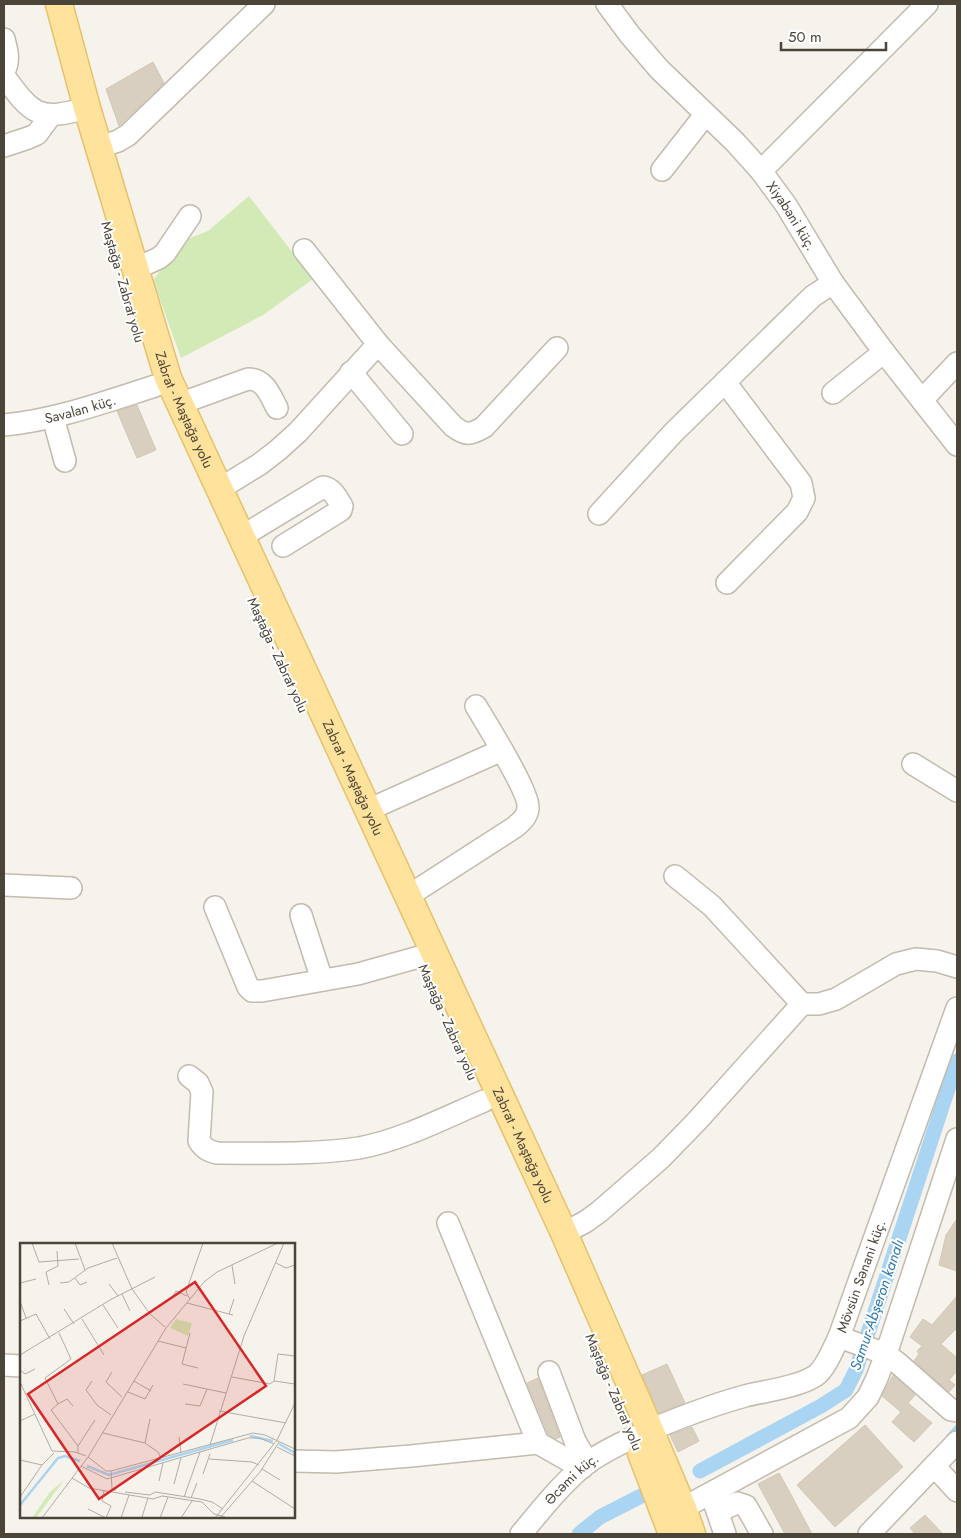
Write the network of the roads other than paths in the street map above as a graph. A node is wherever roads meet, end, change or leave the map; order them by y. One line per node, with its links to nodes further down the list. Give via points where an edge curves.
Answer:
1 (44, 4): 9 (main road, Maştağa - Zabrat yolu)
2 (59, 4): 9 (main road, Zabrat - Maştağa yolu)
3 (264, 4): 12 (street, via 128,134)
4 (607, 4): 10 (street, Xiyabani küç., via 659,69)
5 (927, 4): 14 (street)
6 (4, 39): 7 (street, via 8,65)
7 (4, 72)
8 (4, 76): 9 (street, via 34,110)
9 (71, 111): 11 (street, via 37,134); 12 (main road, Zabrat - Maştağa yolu); 25 (main road, Maştağa - Zabrat yolu)
10 (705, 115): 13 (street); 14 (street, Xiyabani küç.)
11 (4, 146)
12 (99, 147): 17 (main road, Zabrat - Maştağa yolu)
13 (662, 170)
14 (761, 171): 18 (street, Xiyabani küç., via 786,205)
15 (190, 216): 17 (street, via 165,253)
16 (304, 250): 19 (street)
17 (135, 269): 28 (main road, Zabrat - Maştağa yolu, via 159,352)
18 (833, 283): 21 (street, Xiyabani küç.); 24 (street, via 813,296)
19 (378, 344): 20 (street, via 452,426 462,432 473,433 484,426); 23 (street)
20 (557, 348)
21 (884, 352): 26 (street); 27 (street, Xiyabani küç.)
22 (957, 363): 27 (street)
23 (351, 372): 32 (street); 35 (street, via 278,450)
24 (725, 382): 36 (street); 39 (street, via 801,483 804,498 797,512)
25 (154, 386): 30 (street, Savalan küç.); 51 (main road, Maştağa - Zabrat yolu)
26 (833, 393)
27 (922, 400): 33 (street, Xiyabani küç.)
28 (179, 404): 29 (street, via 248,378 263,385); 35 (main road, Zabrat - Maştağa yolu)
29 (277, 408)
30 (53, 417): 31 (street, Savalan küç.); 34 (street)
31 (4, 425)
32 (402, 434)
33 (957, 445)
34 (65, 461)
35 (218, 490): 37 (main road, Zabrat - Maştağa yolu)
36 (599, 514)
37 (241, 537): 38 (street, via 322,487 333,492 342,506 341,510); 44 (main road, Zabrat - Maştağa yolu)
38 (282, 546)
39 (728, 583)
40 (476, 706): 41 (street)
41 (502, 750): 44 (street); 48 (street, via 526,796 525,818)
42 (913, 764): 43 (street)
43 (957, 791)
44 (368, 810): 48 (main road, Zabrat - Maştağa yolu)
45 (675, 876): 54 (street, via 712,906)
46 (4, 885): 47 (street)
47 (71, 888)
48 (408, 896): 60 (main road, Zabrat - Maştağa yolu)
49 (215, 907): 53 (street, via 252,991)
50 (301, 915): 53 (street)
51 (419, 957): 53 (street); 57 (main road, Maştağa - Zabrat yolu)
52 (957, 967): 54 (street, via 916,959 896,964 836,999)
53 (322, 980)
54 (802, 1004): 60 (street, via 661,1158 599,1212)
55 (957, 1008): 61 (street, Mövsün Sənani küç.)
56 (188, 1076): 57 (street, via 198,1083 202,1092 199,1141 208,1151 217,1152 285,1153 360,1147 391,1140)
57 (484, 1101): 67 (main road, Maştağa - Zabrat yolu)
58 (957, 1139): 62 (street)
59 (448, 1223): 69 (street)
60 (564, 1233): 67 (main road, Zabrat - Maştağa yolu)
61 (839, 1337): 62 (street); 67 (street, Mövsün Sənani küç., via 817,1375 718,1404)
62 (886, 1354): 66 (street, via 951,1410); 74 (street, via 868,1397 849,1418)
63 (4, 1365): 64 (street)
64 (20, 1366)
65 (550, 1372): 71 (street)
66 (957, 1411)
67 (642, 1433): 71 (street, Əcəmi küç.); 75 (main road, Zabrat - Maştağa yolu); 77 (main road, Maştağa - Zabrat yolu)
68 (957, 1442): 72 (street)
69 (538, 1443): 70 (street, via 346,1461); 71 (street)
70 (295, 1461)
71 (585, 1465): 76 (street, Əcəmi küç., via 561,1487)
72 (934, 1466): 73 (street); 81 (street)
73 (957, 1491)
74 (715, 1502): 75 (street); 79 (street); 80 (street, via 746,1506)
75 (683, 1508): 78 (main road, Zabrat - Maştağa yolu)
76 (521, 1534)
77 (672, 1534)
78 (692, 1534)
79 (725, 1534)
80 (762, 1534)
81 (869, 1534)

